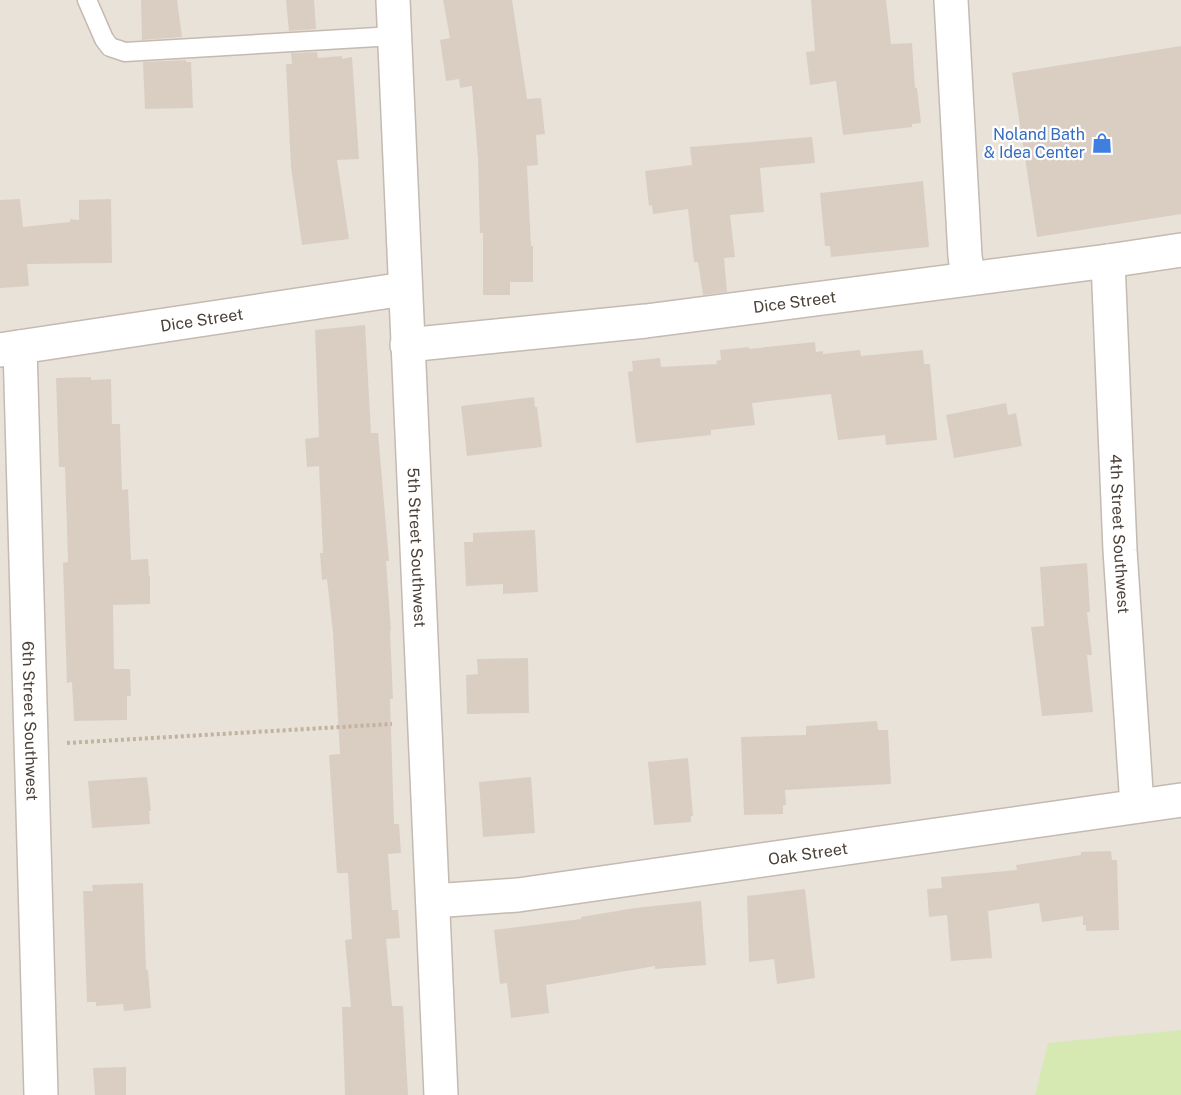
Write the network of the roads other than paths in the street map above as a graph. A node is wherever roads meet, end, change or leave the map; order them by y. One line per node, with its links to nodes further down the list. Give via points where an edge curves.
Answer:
1 (87, 0): 4 (lane, via 104,39 110,47 125,52)
2 (393, 0): 4 (street, 5th Street Southwest)
3 (951, 0): 7 (street)
4 (394, 36): 8 (street, 5th Street Southwest)
5 (1181, 250): 6 (street, Dice Street)
6 (1108, 261): 7 (street, Dice Street); 12 (street, 4th Street Southwest, via 1120,550)
7 (968, 278): 9 (street, Dice Street, via 646,321)
8 (404, 289): 9 (street, 5th Street Southwest); 10 (street, Dice Street)
9 (407, 345): 13 (street, 5th Street Southwest)
10 (10, 349): 14 (street, 6th Street Southwest)
11 (1181, 800): 12 (street, Oak Street)
12 (1137, 806): 13 (street, Oak Street, via 518,895)
13 (433, 901): 15 (street, 5th Street Southwest)
14 (41, 1095)
15 (441, 1095)

